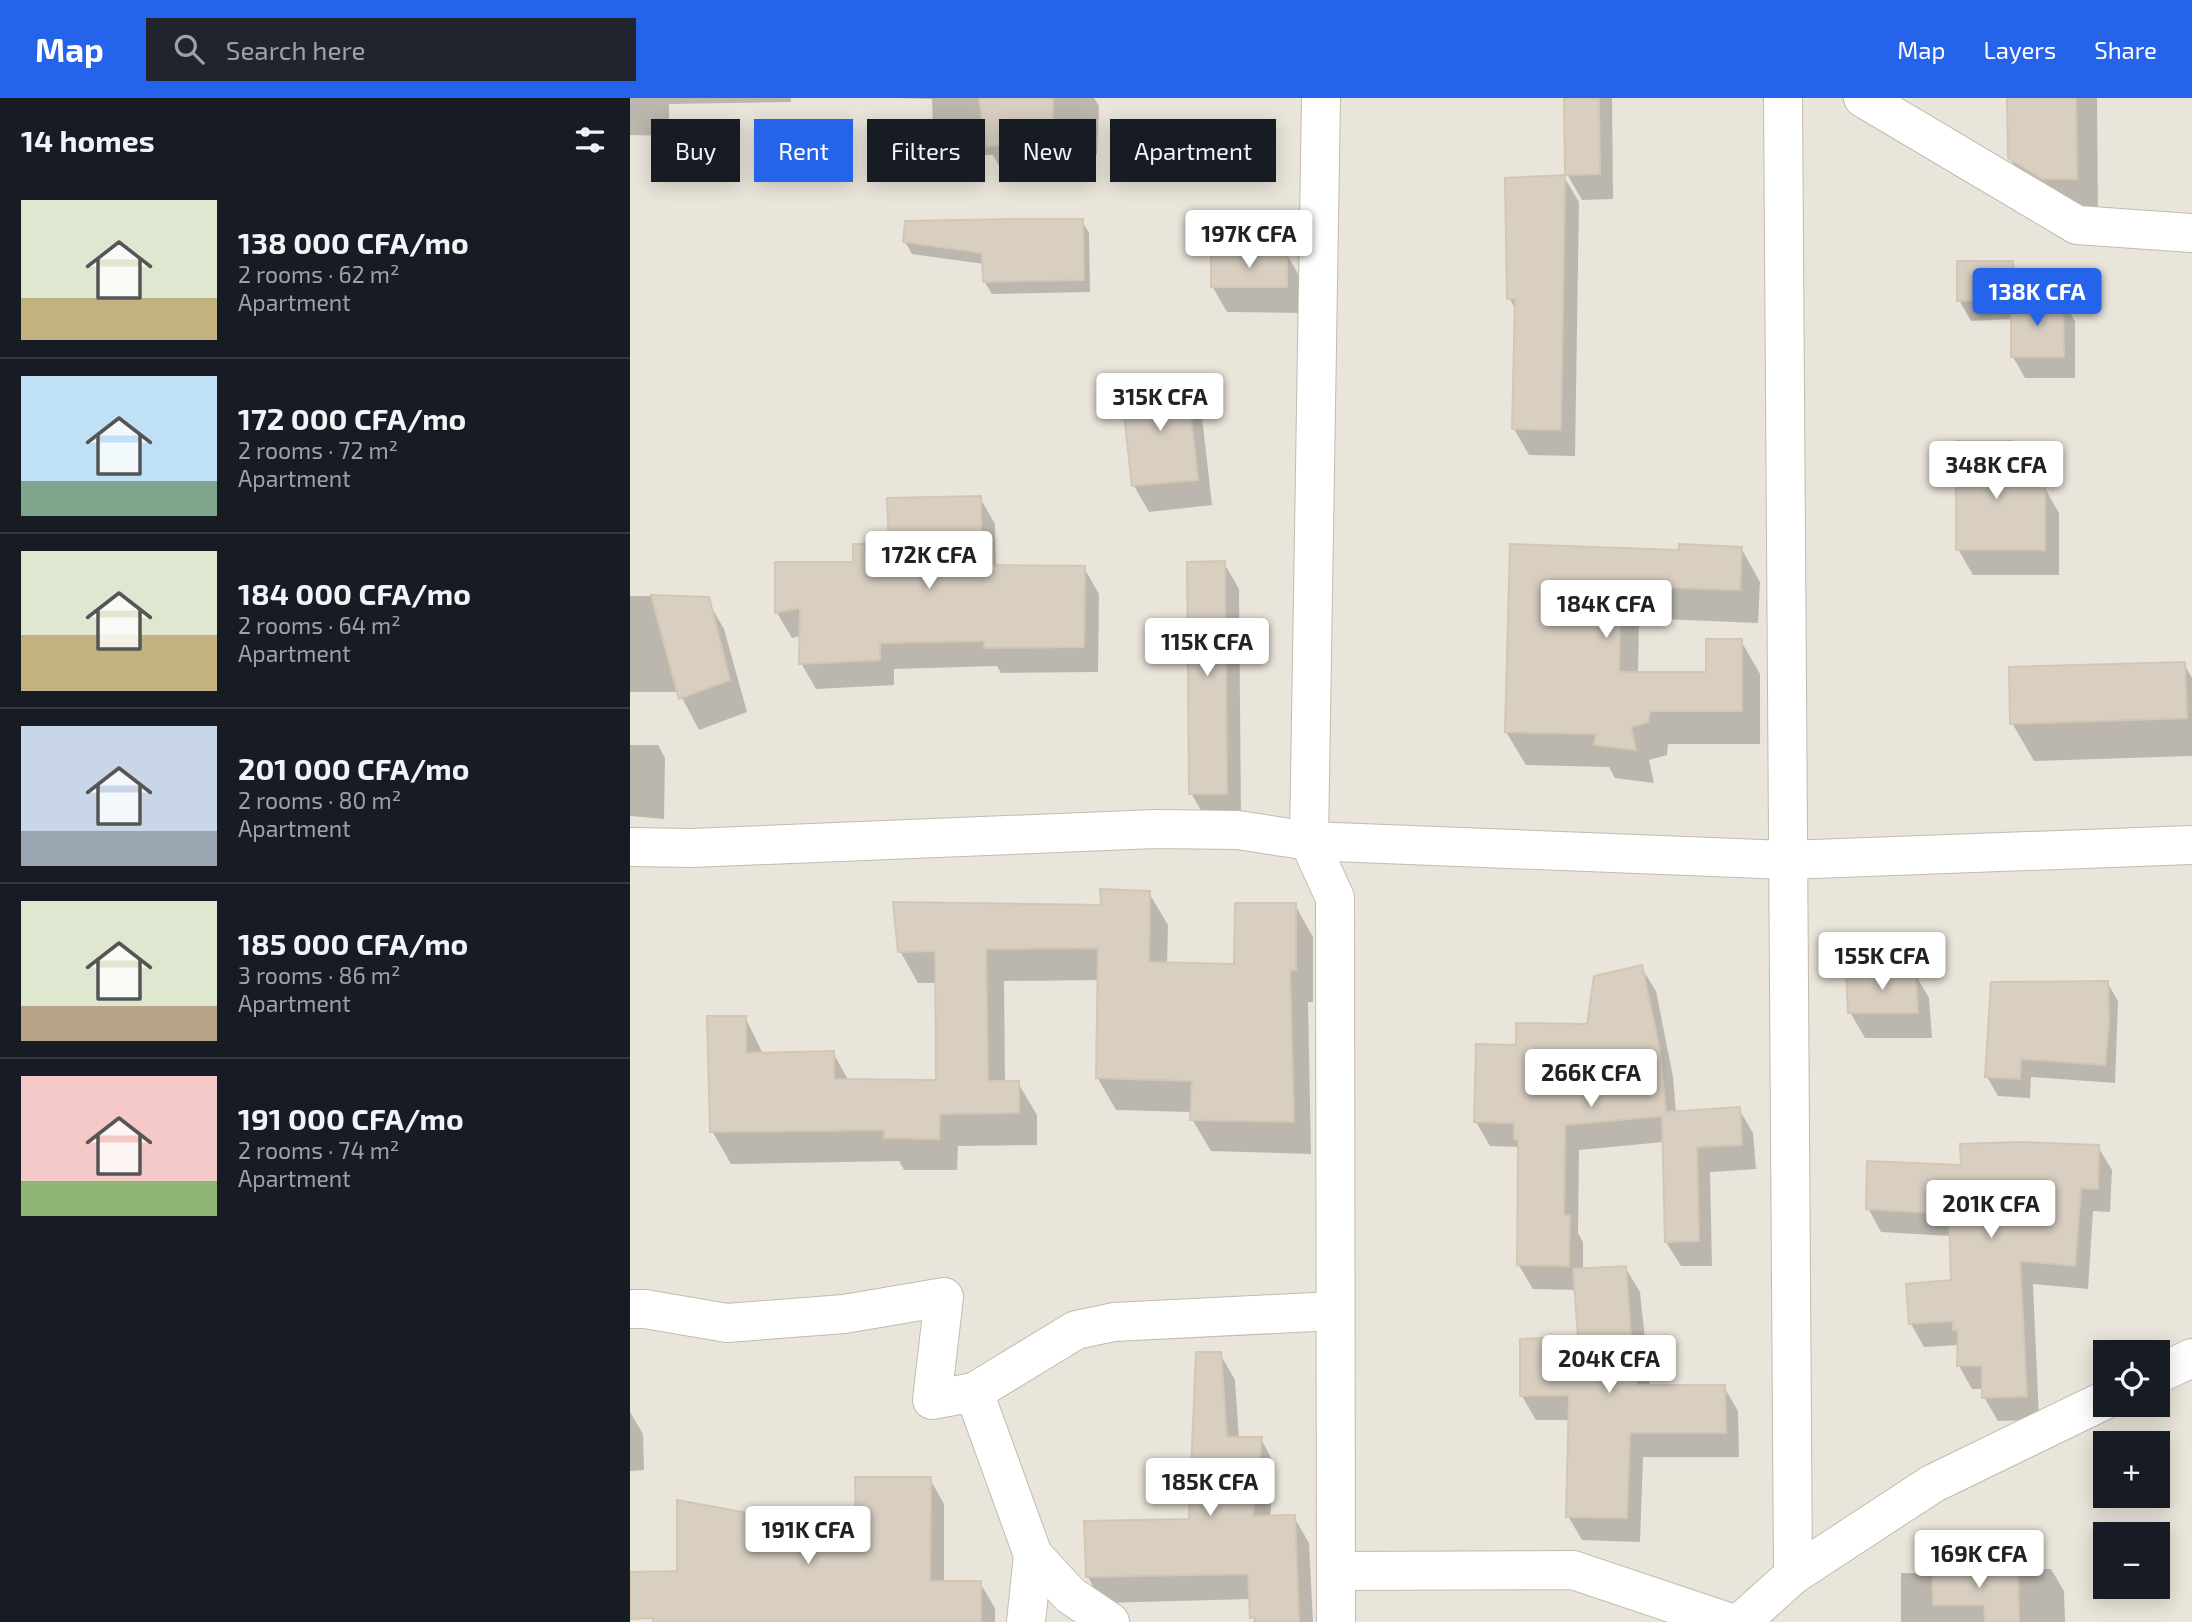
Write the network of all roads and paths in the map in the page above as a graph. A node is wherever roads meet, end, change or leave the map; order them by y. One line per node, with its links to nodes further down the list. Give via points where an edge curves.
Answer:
1 (1321, 98): 5 (street)
2 (1783, 98): 8 (street)
3 (1863, 98): 4 (street, via 2077,225)
4 (2192, 233)
5 (1309, 841): 7 (street, via 1238,830 1155,829); 8 (street); 10 (street, via 1335,898)
6 (2192, 845): 8 (street)
7 (630, 847)
8 (1787, 860): 17 (street)
9 (630, 1309): 13 (street, via 727,1324 844,1314 944,1297 932,1400)
10 (1334, 1311): 13 (street, via 1114,1322 1076,1329); 16 (street)
11 (2192, 1358): 12 (street)
12 (2170, 1368)
13 (974, 1392): 15 (street)
14 (2093, 1406): 17 (street, via 1932,1484)
15 (1033, 1555): 18 (street); 19 (street, via 1070,1595)
16 (1336, 1571): 20 (street); 21 (street, via 1573,1570)
17 (1793, 1575): 22 (street)
18 (1027, 1622)
19 (1110, 1622)
20 (1336, 1622)
21 (1728, 1622)
22 (1741, 1622)

